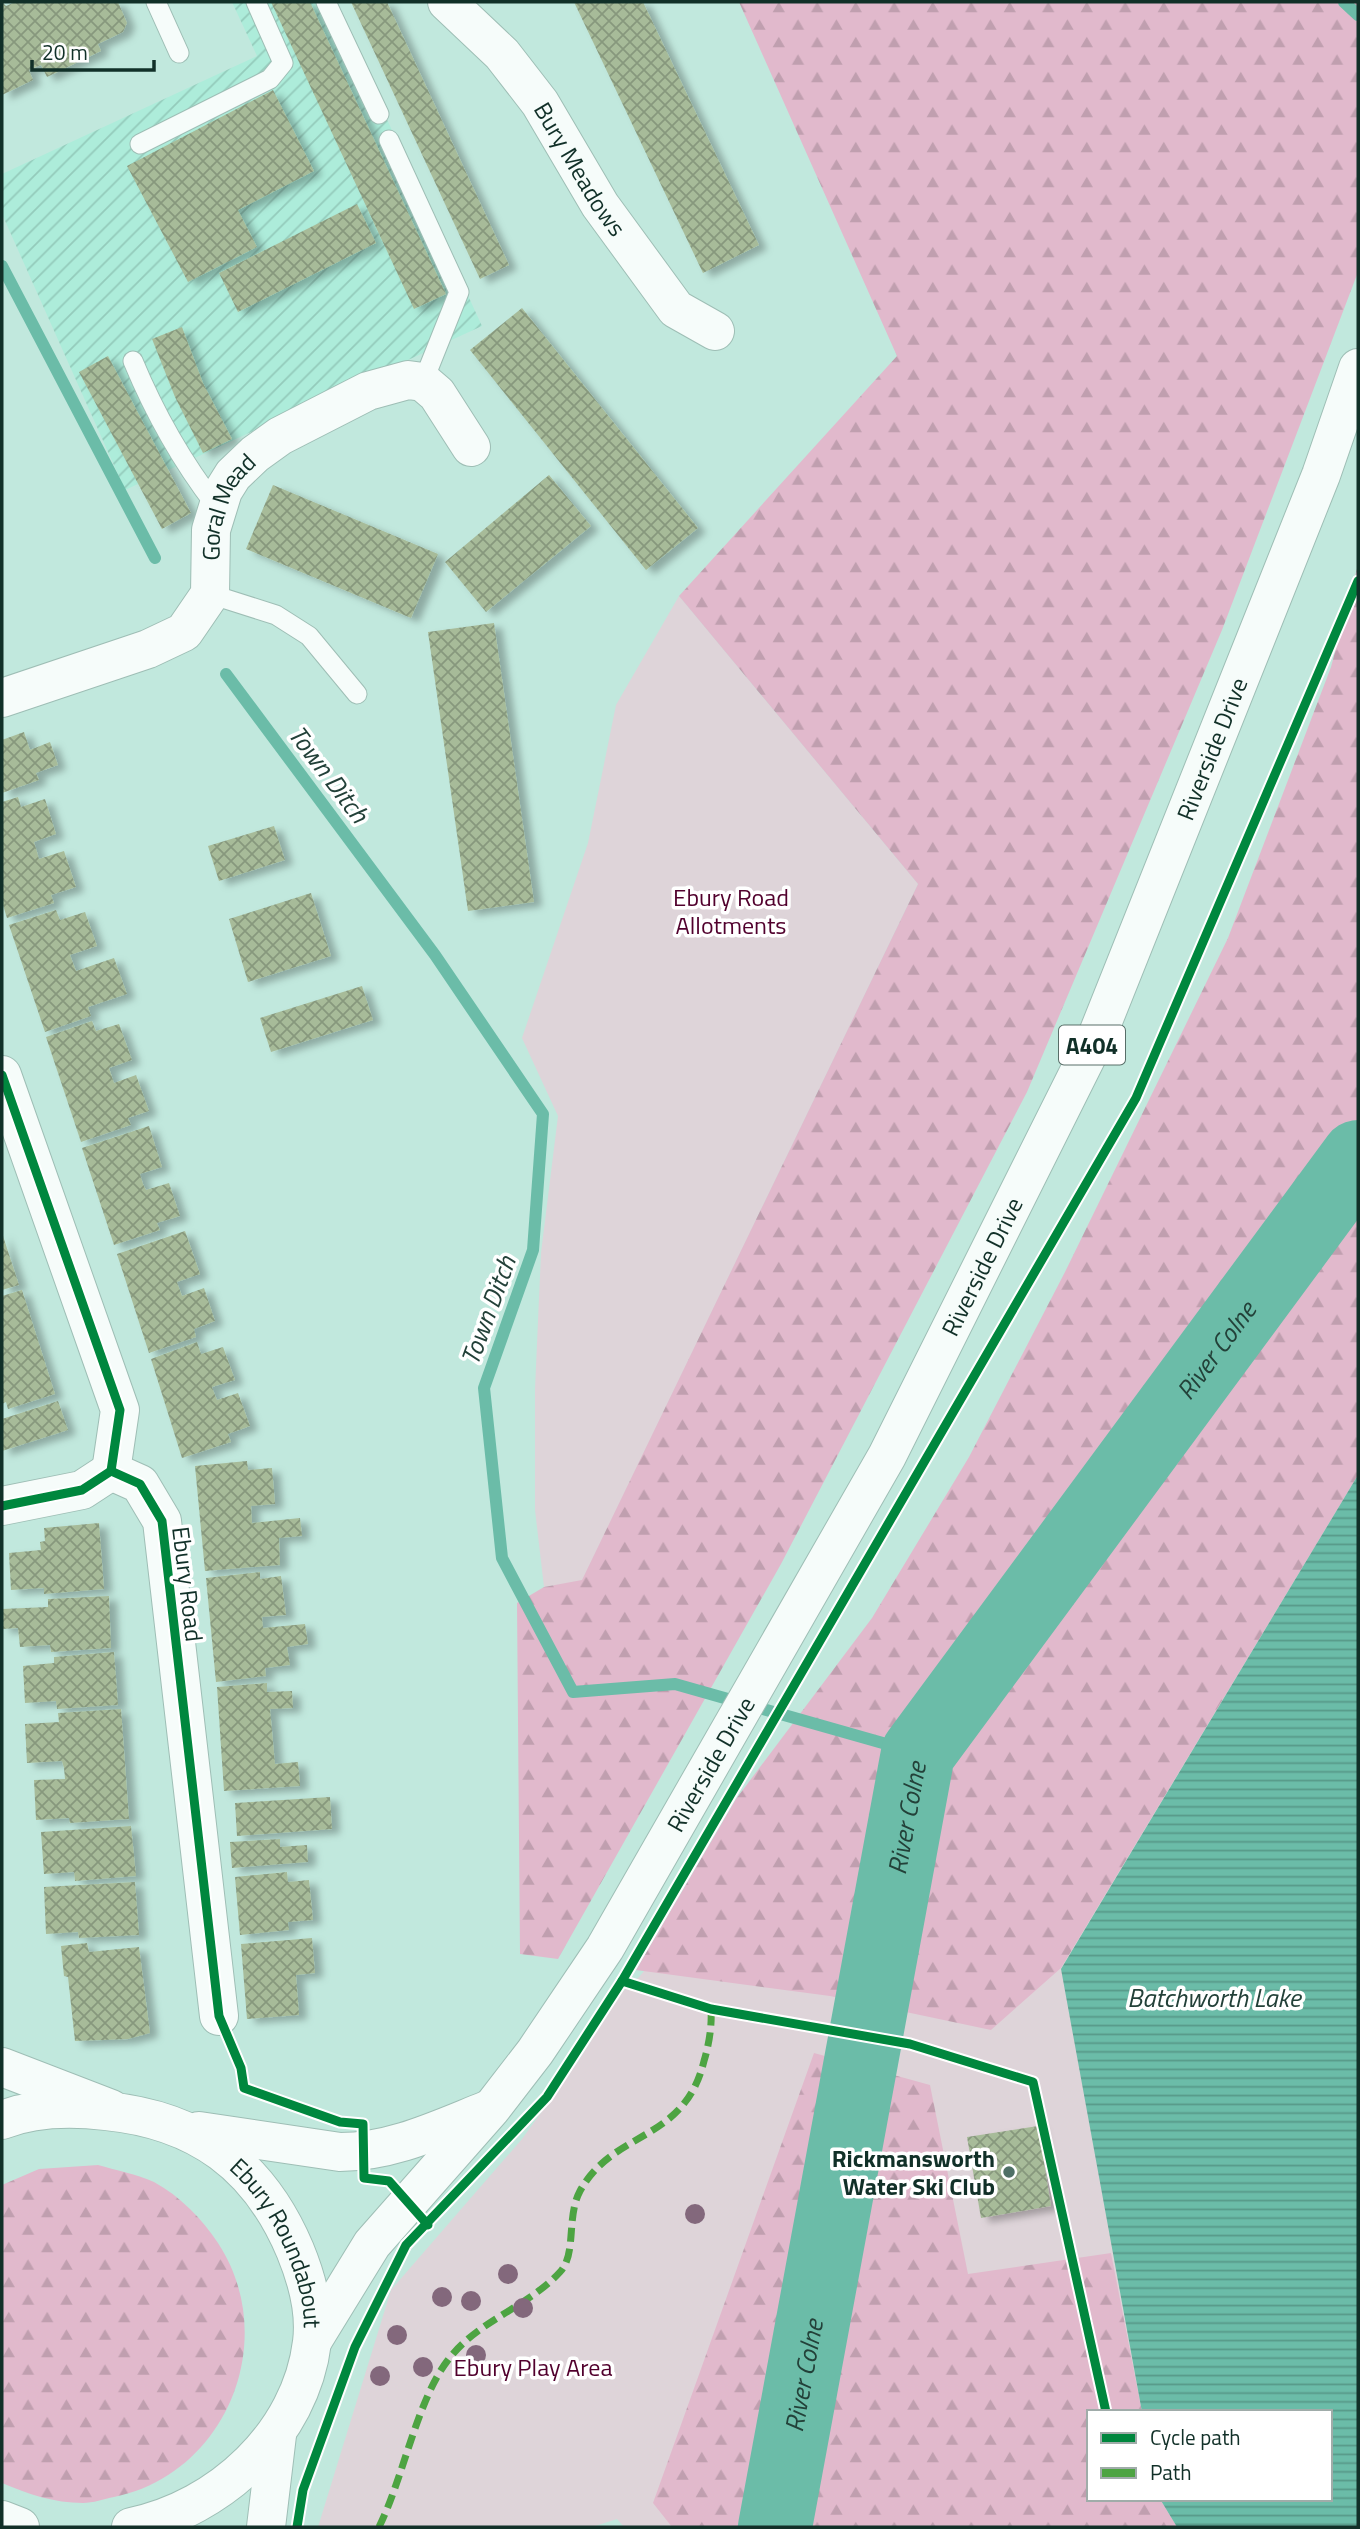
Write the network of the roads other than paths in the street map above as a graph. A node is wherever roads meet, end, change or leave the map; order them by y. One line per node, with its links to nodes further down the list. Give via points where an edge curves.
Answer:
1 (156, 2): 5 (lane)
2 (256, 2): 8 (lane, via 283,63 277,71 270,79)
3 (326, 2): 6 (lane)
4 (447, 2): 9 (main road, Bury Meadows, via 502,54 540,103 600,205 676,309)
5 (179, 53)
6 (379, 114)
7 (389, 140): 12 (lane, via 459,292)
8 (140, 144)
9 (715, 331)
10 (133, 361): 14 (lane, via 173,443)
11 (1358, 368): 23 (main road, Riverside Drive / A404, via 1321,475 1097,1036 887,1456 605,1948 536,2052)
12 (423, 382): 13 (main road, via 437,394); 14 (main road, Goral Mead, via 408,380 368,391 280,436 233,475)
13 (471, 447)
14 (217, 507): 15 (main road, Goral Mead, via 211,530)
15 (210, 594): 16 (lane, via 276,615 309,636); 17 (main road, Goral Mead, via 184,632 148,649)
16 (357, 694)
17 (2, 698)
18 (2, 1075): 19 (main road, via 120,1410)
19 (111, 1471): 20 (main road, via 82,1490); 21 (main road, Ebury Road, via 140,1484 162,1521)
20 (2, 1506)
21 (219, 2016)
22 (2, 2067): 24 (main road)
23 (491, 2109): 26 (main road, via 384,2149 363,2152); 27 (main road, Riverside Drive / A404, via 393,2216)
24 (120, 2112): 25 (main road, Ebury Roundabout, via 48,2109); 26 (main road, Ebury Roundabout)
25 (2, 2120)
26 (187, 2129): 27 (main road, Ebury Roundabout, via 243,2167 286,2229 309,2284)
27 (313, 2340): 28 (main road, Ebury Roundabout, via 297,2396)
28 (277, 2435): 31 (main road, Ebury Roundabout, via 239,2473 202,2500); 32 (main road)
29 (2, 2520): 30 (main road)
30 (20, 2527)
31 (131, 2527)
32 (266, 2527)

